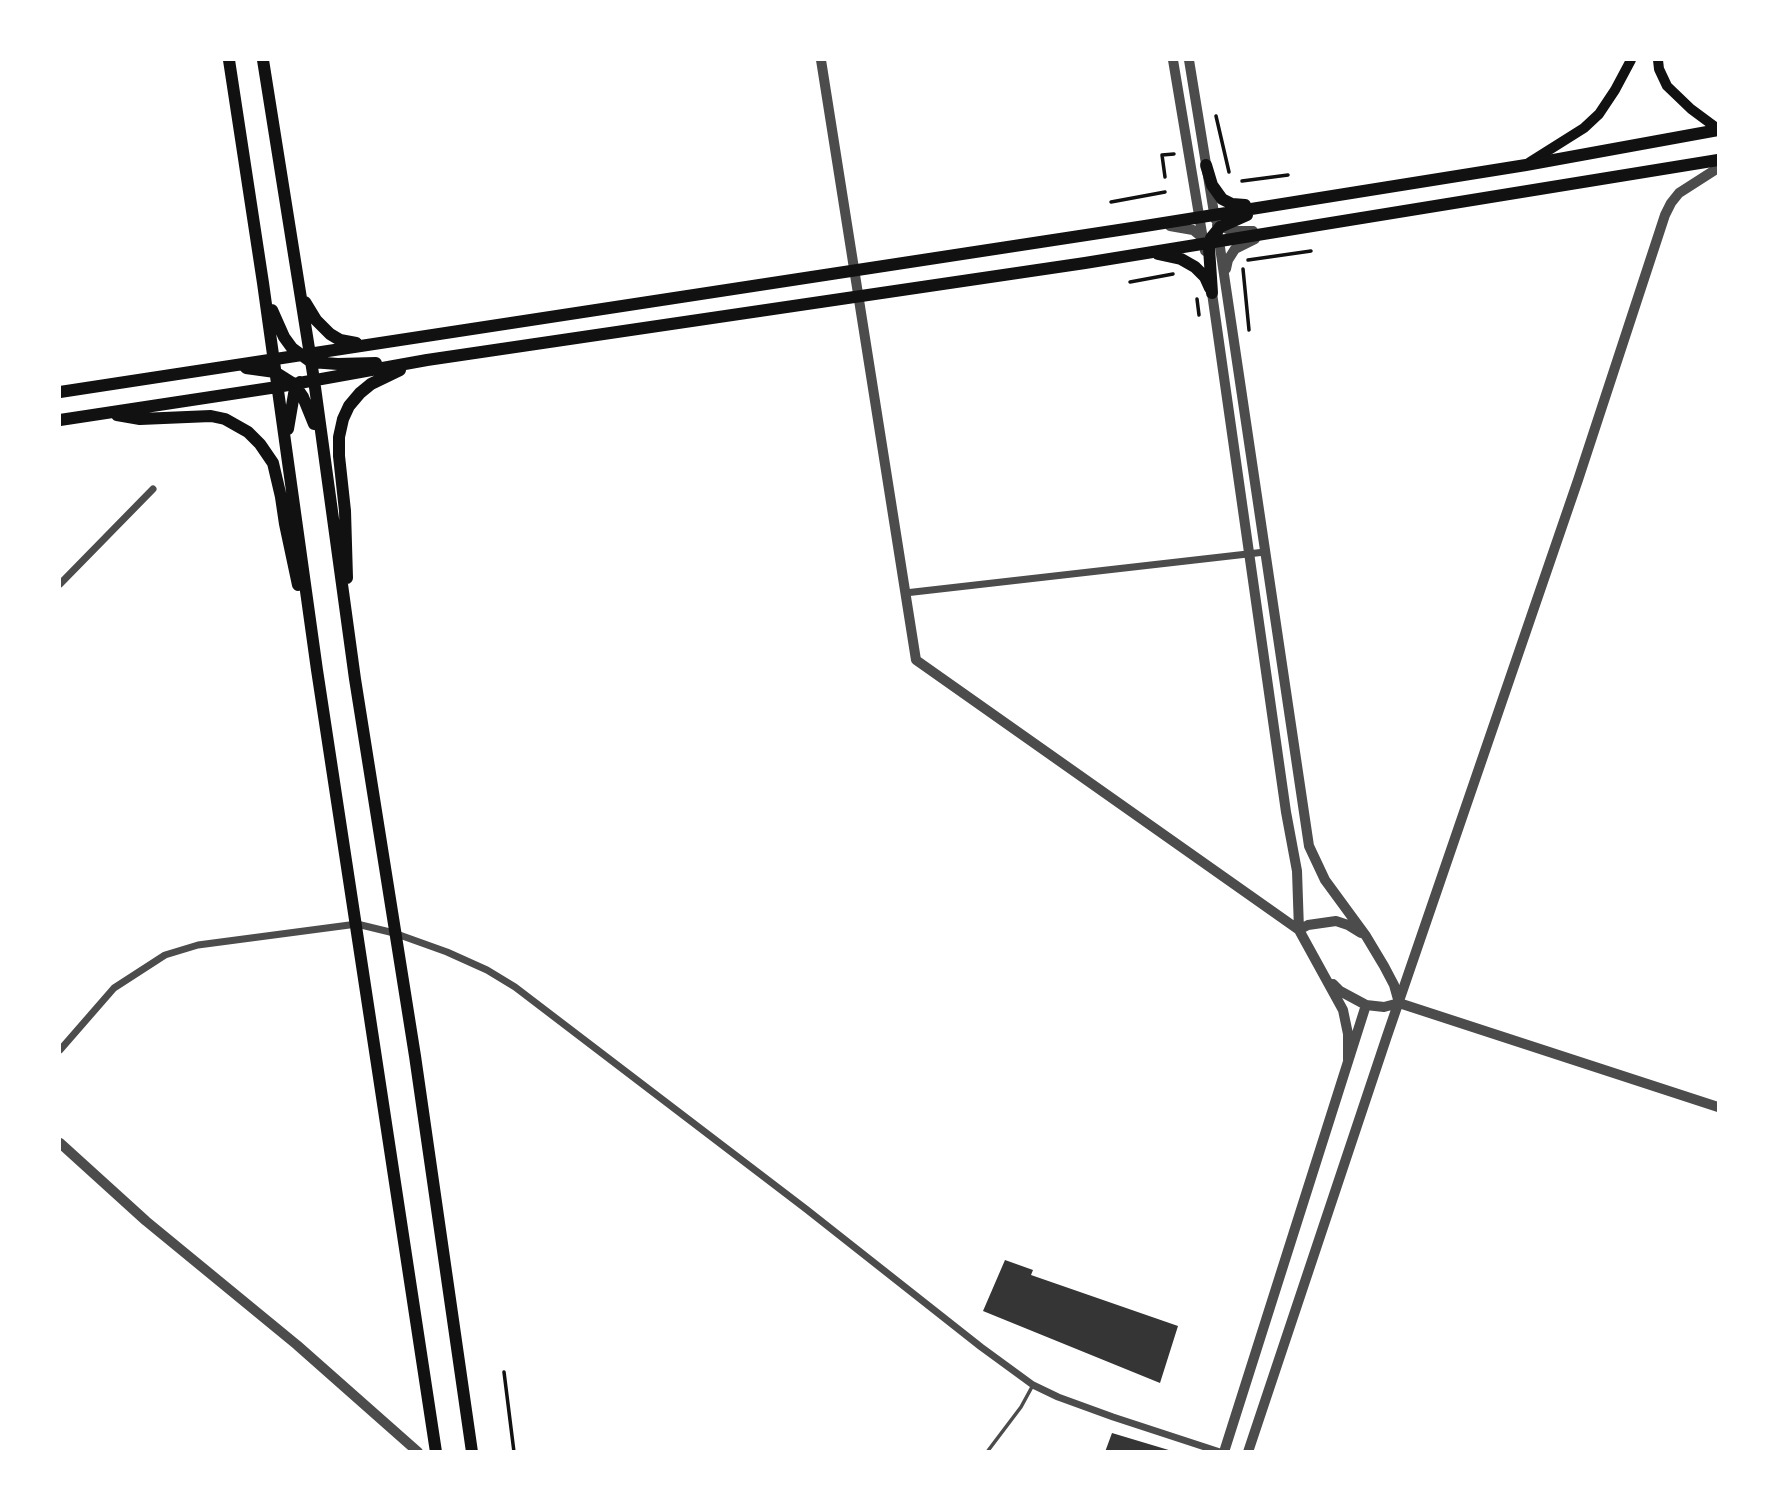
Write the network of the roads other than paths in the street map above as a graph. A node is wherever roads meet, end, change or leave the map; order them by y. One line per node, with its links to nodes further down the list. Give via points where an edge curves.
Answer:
1 (229, 60): 19 (main road)
2 (263, 60): 20 (main road)
3 (821, 60): 18 (street)
4 (1173, 60): 16 (street, via 1192,168)
5 (1189, 60): 10 (street)
6 (1631, 60): 11 (main road, via 1599,114)
7 (1658, 60): 8 (main road, via 1667,86)
8 (1718, 130): 11 (main road)
9 (1718, 160): 15 (main road)
10 (1206, 165): 13 (main road, via 1215,190 1226,202); 16 (street)
11 (1526, 165): 13 (main road)
12 (1718, 168): 48 (street, via 1679,193 1665,215)
13 (1270, 206): 16 (main road)
14 (1145, 226): 16 (main road); 16 (street); 18 (main road)
15 (1278, 231): 16 (main road); 21 (street, via 1235,249 1228,260)
16 (1211, 232): 17 (main road); 21 (street); 22 (main road)
17 (1143, 253): 22 (main road, via 1187,262 1205,278); 23 (main road)
18 (854, 270): 23 (street); 24 (main road)
19 (263, 283): 26 (main road, via 284,337); 28 (main road)
20 (299, 286): 24 (main road, via 316,320 330,334); 26 (main road)
21 (1226, 290): 37 (street)
22 (1212, 293): 38 (street)
23 (859, 295): 25 (main road); 40 (street)
24 (370, 345): 26 (main road); 27 (main road)
25 (427, 360): 26 (main road); 27 (main road); 41 (main road, via 371,384 343,419 339,456 346,537)
26 (309, 364): 27 (main road); 28 (main road); 29 (main road); 34 (main road)
27 (324, 364)
28 (274, 365): 29 (main road); 30 (main road); 31 (main road, via 214,368)
29 (297, 385): 30 (main road); 34 (main road); 35 (main road)
30 (277, 387): 32 (main road); 35 (main road)
31 (60, 392)
32 (107, 413): 33 (main road); 42 (main road, via 141,419 225,419 260,444 277,476 295,576)
33 (60, 420)
34 (323, 451): 41 (main road)
35 (286, 452): 42 (main road)
36 (153, 489): 39 (street)
37 (1265, 552): 38 (street); 46 (street, via 1309,846 1325,880)
38 (1249, 554): 40 (street); 44 (street, via 1297,871)
39 (60, 584)
40 (905, 593): 44 (street, via 916,660)
41 (345, 617): 45 (main road)
42 (310, 621): 43 (main road)
43 (357, 924): 45 (street); 50 (street, via 198,945 165,955 114,988); 56 (main road)
44 (1299, 930): 46 (street, via 1336,921); 47 (street)
45 (394, 933): 54 (street, via 447,952 515,987); 57 (main road)
46 (1366, 936): 48 (street)
47 (1320, 966): 49 (street, via 1340,991); 51 (street, via 1343,1010)
48 (1399, 1003): 49 (street); 52 (street); 60 (street)
49 (1366, 1005): 51 (street)
50 (60, 1050)
51 (1348, 1060): 59 (street)
52 (1718, 1107)
53 (60, 1143): 55 (street)
54 (1034, 1385): 58 (lane); 59 (street, via 1104,1414)
55 (418, 1451)
56 (436, 1451)
57 (472, 1451)
58 (987, 1451)
59 (1222, 1451)
60 (1248, 1451)

